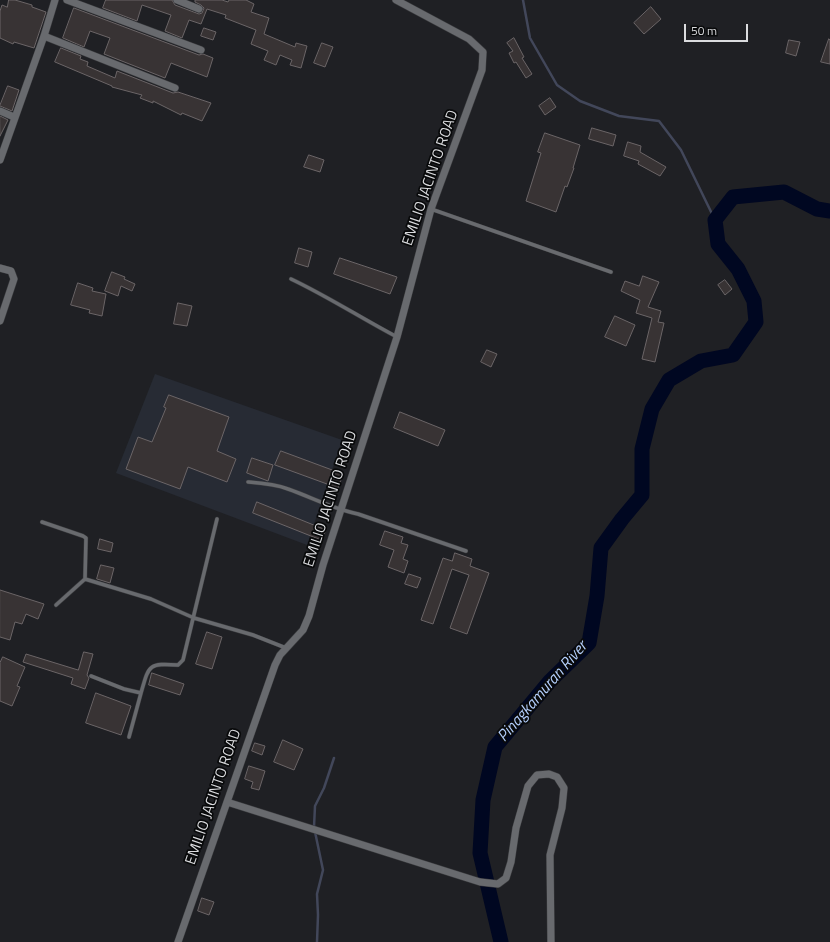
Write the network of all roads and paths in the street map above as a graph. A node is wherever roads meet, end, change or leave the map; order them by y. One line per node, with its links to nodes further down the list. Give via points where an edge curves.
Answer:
1 (55, 0): 6 (street)
2 (67, 0): 7 (street)
3 (177, 0): 5 (street)
4 (396, 0): 12 (street, EMILIO JACINTO ROAD, via 469,39 483,52 482,70)
5 (199, 9)
6 (44, 36): 8 (street); 10 (street)
7 (201, 50)
8 (175, 88)
9 (0, 111): 10 (street)
10 (14, 118): 11 (street)
11 (0, 160)
12 (431, 210): 14 (lane); 17 (street, EMILIO JACINTO ROAD)
13 (0, 268): 16 (street, via 10,271 14,279)
14 (611, 272)
15 (291, 279): 17 (lane)
16 (0, 321)
17 (397, 337): 19 (street, EMILIO JACINTO ROAD)
18 (248, 482): 19 (lane, via 286,488)
19 (341, 510): 22 (lane); 26 (street, EMILIO JACINTO ROAD, via 309,616 303,630)
20 (216, 519): 25 (lane)
21 (42, 522): 23 (lane, via 86,538)
22 (466, 552)
23 (84, 579): 24 (lane); 25 (lane, via 151,599)
24 (56, 605)
25 (194, 618): 26 (lane, via 253,635); 28 (lane, via 183,660 178,665 161,664 148,669)
26 (286, 648): 30 (street, EMILIO JACINTO ROAD, via 275,665)
27 (92, 676): 28 (lane)
28 (141, 693): 29 (lane)
29 (129, 737)
30 (227, 802): 31 (street, EMILIO JACINTO ROAD); 32 (street, via 480,882 498,884 506,878 512,862 516,828 528,786 537,775 549,774 557,777 564,788 562,808 550,855)
31 (178, 942)
32 (551, 942)

